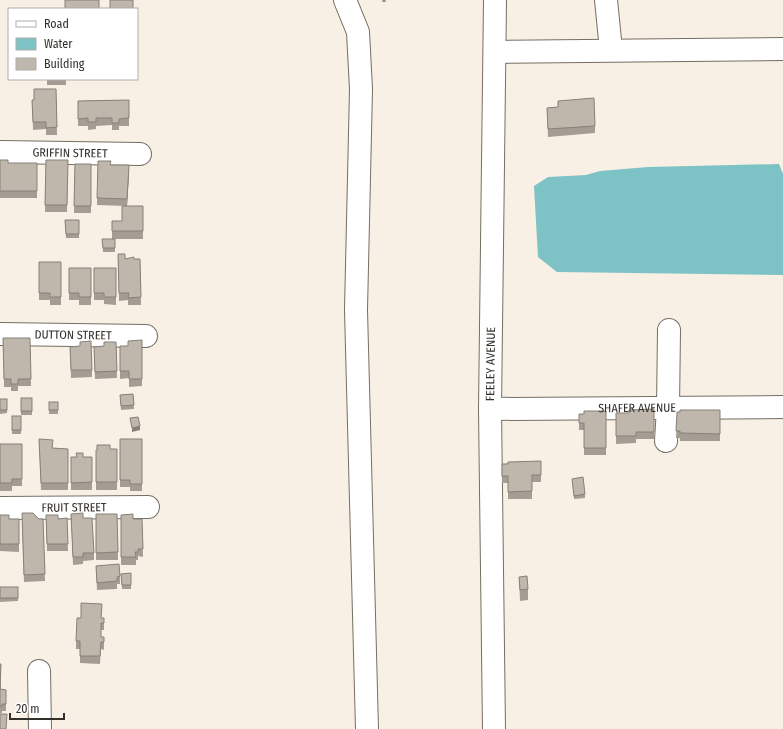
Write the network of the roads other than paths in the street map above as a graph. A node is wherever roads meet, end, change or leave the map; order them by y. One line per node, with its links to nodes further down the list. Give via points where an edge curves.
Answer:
1 (345, 0): 20 (street, via 358,32 361,89 356,310)
2 (495, 0): 6 (street, FEELEY AVENUE)
3 (606, 0): 5 (street)
4 (783, 49): 5 (street)
5 (611, 50): 6 (street)
6 (494, 52): 14 (street, FEELEY AVENUE)
7 (0, 152): 8 (street, GRIFFIN STREET)
8 (140, 154)
9 (669, 330): 13 (street)
10 (0, 334): 11 (street, DUTTON STREET)
11 (146, 336)
12 (783, 407): 13 (street, SHAFER AVENUE)
13 (668, 408): 14 (street, SHAFER AVENUE); 15 (street)
14 (490, 409): 21 (street, FEELEY AVENUE)
15 (666, 441)
16 (148, 507): 17 (street, FRUIT STREET)
17 (0, 508)
18 (39, 671): 19 (street)
19 (40, 729)
20 (367, 729)
21 (494, 729)

